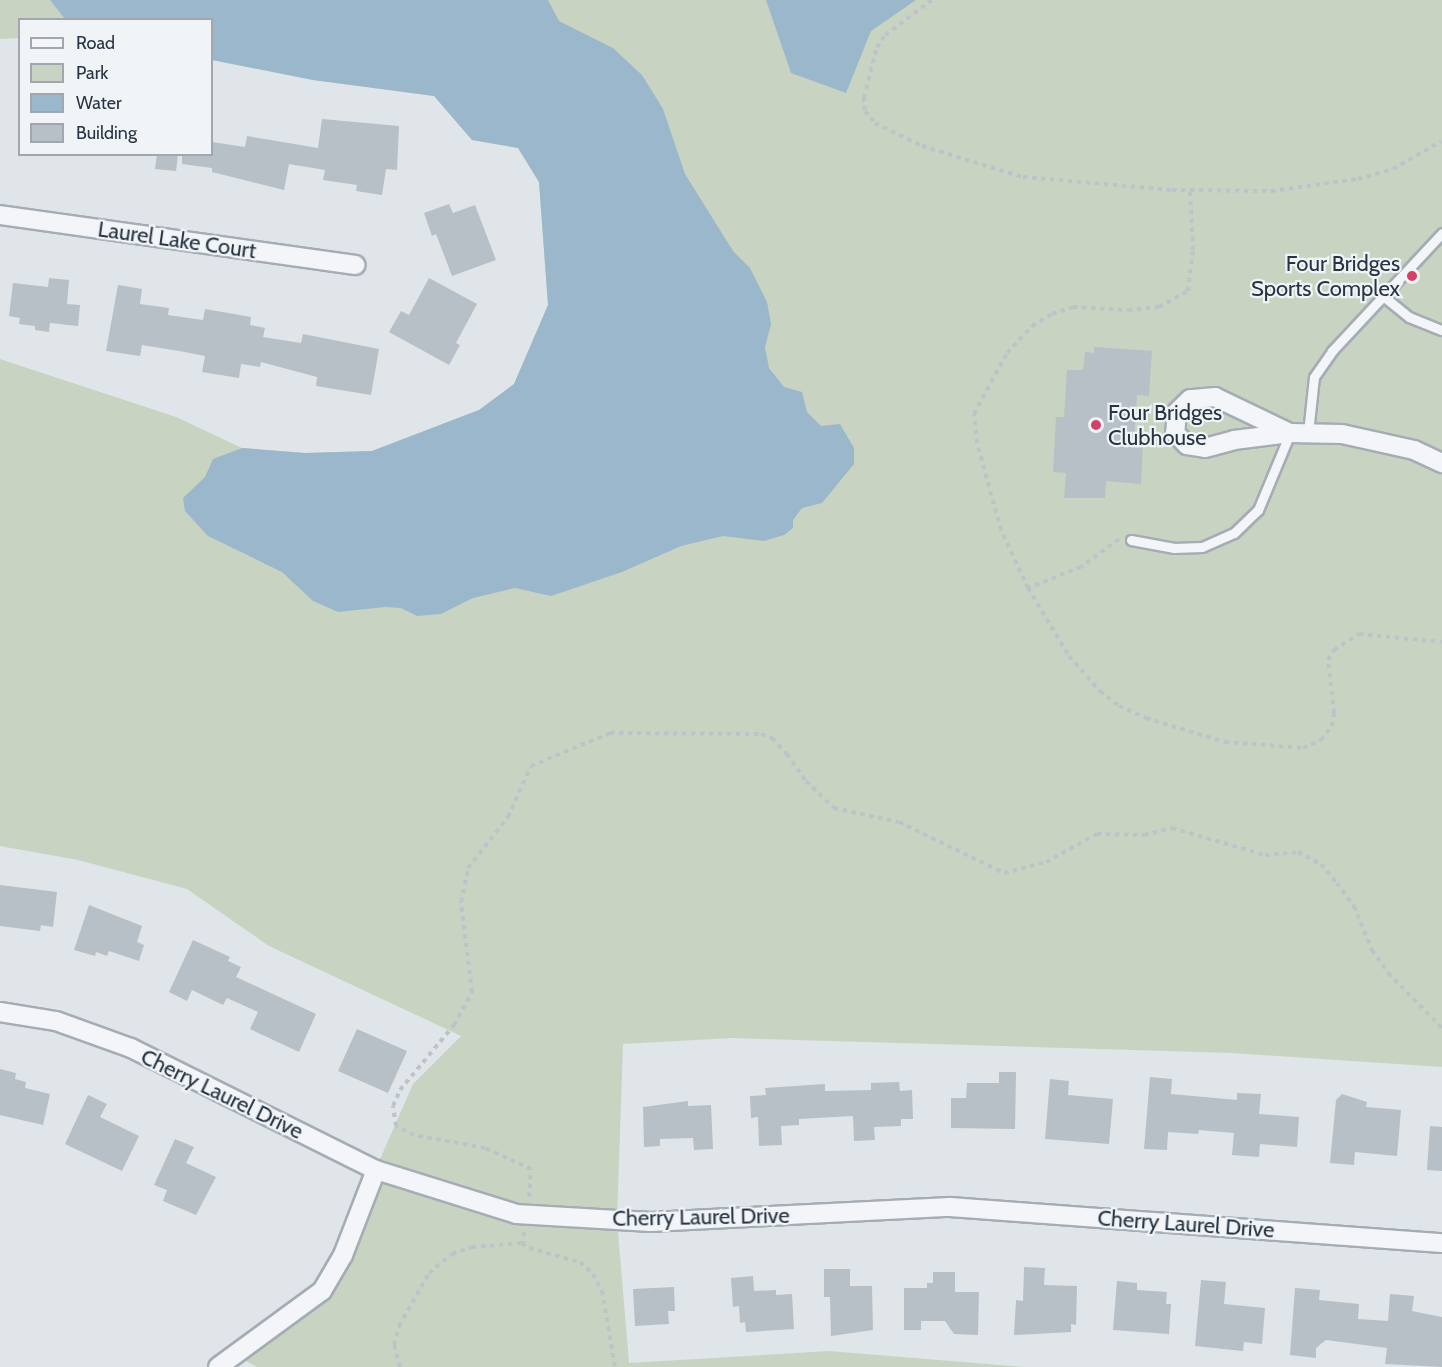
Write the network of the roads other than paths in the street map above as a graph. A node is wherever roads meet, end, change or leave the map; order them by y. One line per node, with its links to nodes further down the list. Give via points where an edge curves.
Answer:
1 (0, 216): 3 (street, Laurel Lake Court)
2 (1442, 233): 4 (lane)
3 (355, 265)
4 (1383, 296): 5 (lane, via 1409,317); 6 (lane, via 1314,377)
5 (1442, 330)
6 (1299, 433): 6 (street, via 1234,440 1205,448 1187,446 1175,433 1177,412 1190,399 1215,397); 7 (street, via 1342,434 1414,450); 8 (lane, via 1258,510 1234,533 1202,546 1174,548)
7 (1442, 463)
8 (1131, 540)
9 (0, 1012): 10 (street, Cherry Laurel Drive, via 56,1021 132,1048)
10 (376, 1170): 11 (street, Cherry Laurel Drive, via 527,1214 651,1222 950,1208); 12 (street, via 343,1255 322,1291)
11 (1442, 1243)
12 (218, 1367)

